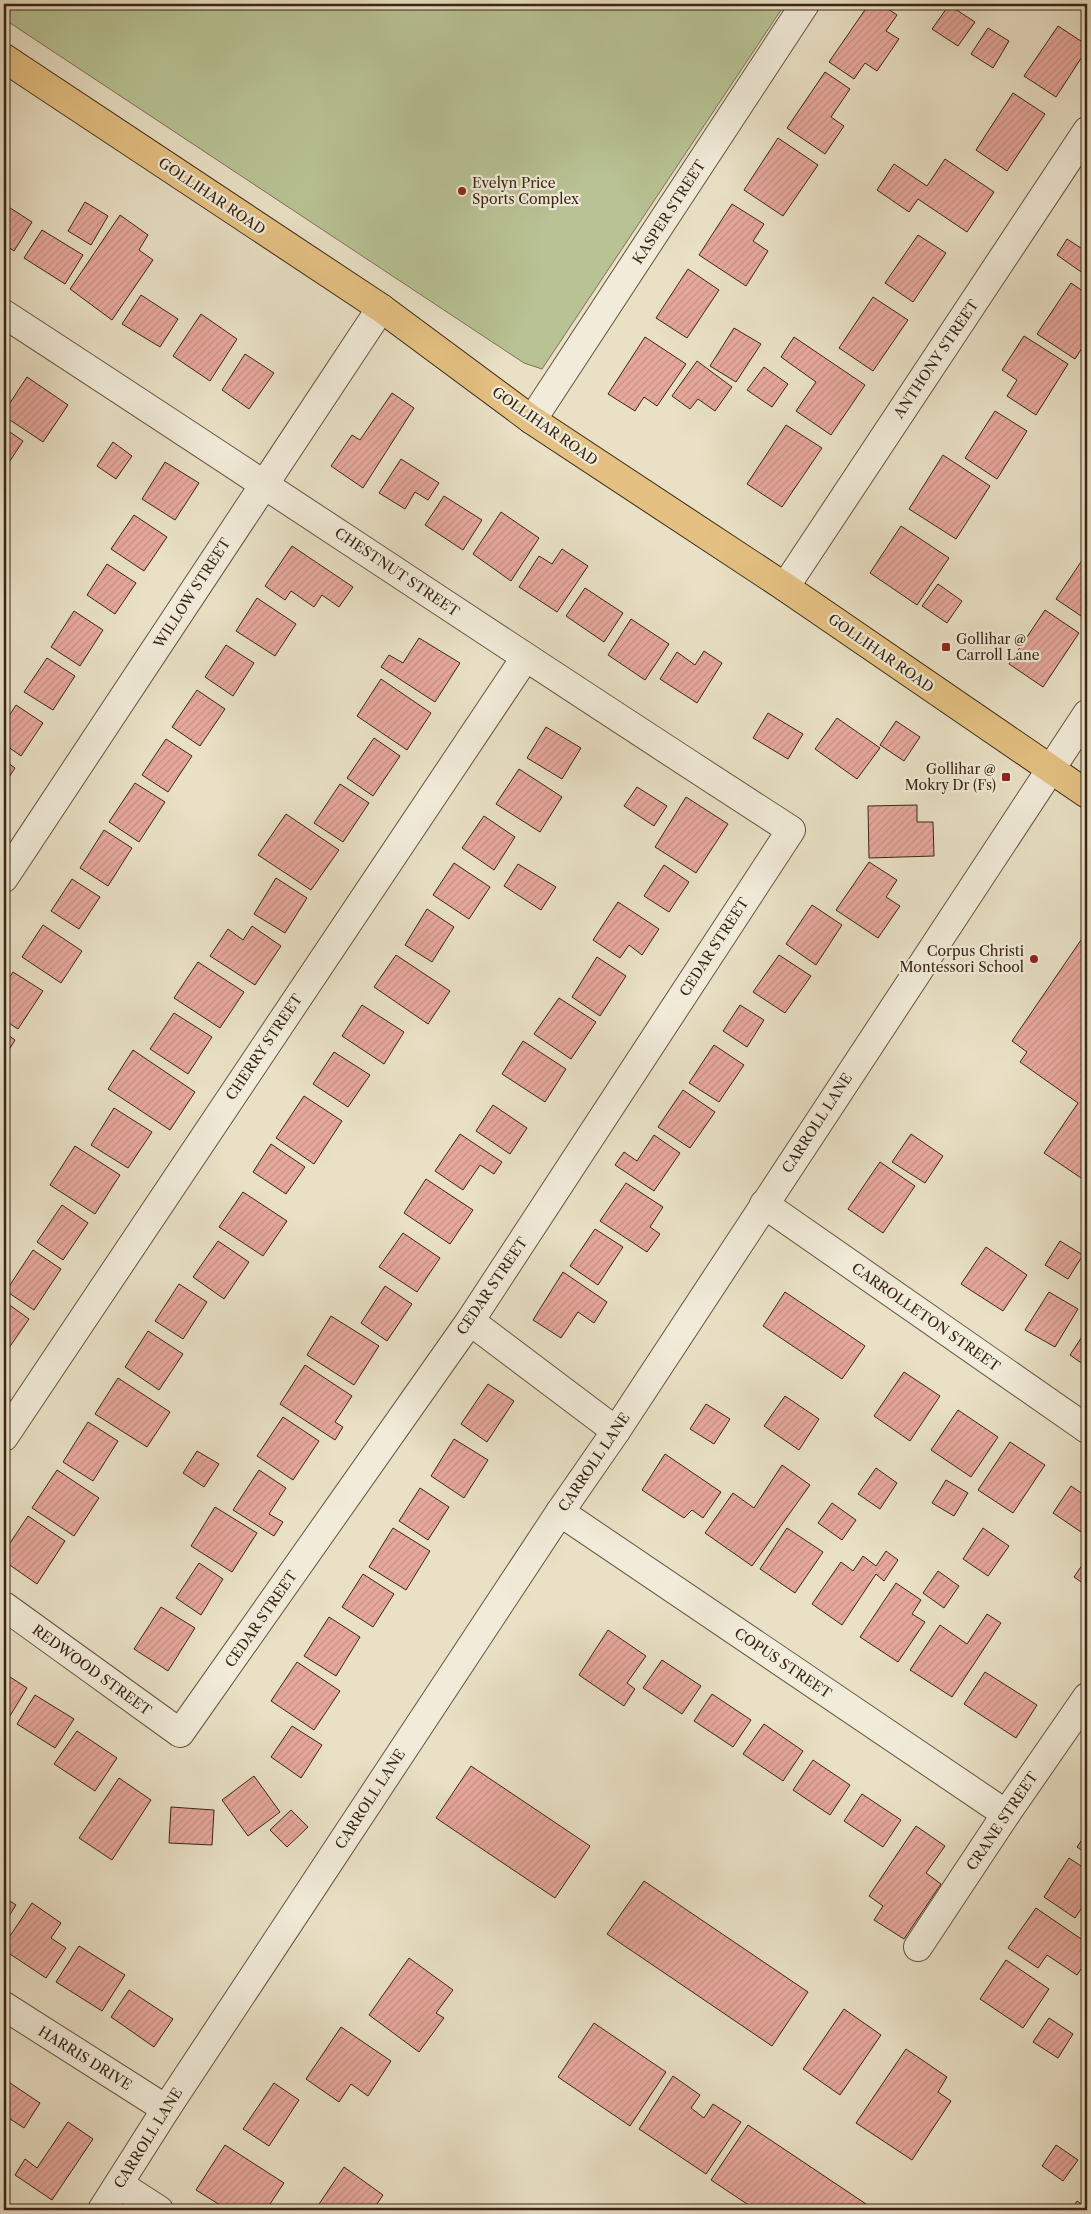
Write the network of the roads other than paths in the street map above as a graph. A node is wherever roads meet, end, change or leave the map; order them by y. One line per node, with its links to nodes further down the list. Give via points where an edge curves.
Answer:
1 (805, 4): 6 (street, KASPER STREET)
2 (4, 58): 4 (main road, GOLLIHAR ROAD)
3 (1087, 130): 8 (street, ANTHONY STREET)
4 (381, 308): 6 (main road, GOLLIHAR ROAD); 7 (street, WILLOW STREET)
5 (4, 314): 7 (street, CHESTNUT STREET)
6 (532, 420): 8 (main road, GOLLIHAR ROAD)
7 (265, 483): 9 (street, CHESTNUT STREET); 14 (street, WILLOW STREET)
8 (785, 587): 11 (main road, GOLLIHAR ROAD)
9 (525, 658): 13 (street, CHESTNUT STREET); 19 (street, CHERRY STREET)
10 (1087, 714): 11 (street, CARROLL LANE)
11 (1049, 770): 12 (main road, GOLLIHAR ROAD); 15 (street, CARROLL LANE)
12 (1087, 794)
13 (791, 830): 16 (street, CEDAR STREET)
14 (4, 878)
15 (764, 1204): 17 (street, CARROLLETON STREET); 18 (street, CARROLL LANE)
16 (470, 1321): 18 (street); 23 (street, CEDAR STREET)
17 (1087, 1429)
18 (616, 1431): 20 (street, CARROLL LANE)
19 (4, 1437)
20 (560, 1512): 24 (street, COPUS STREET); 27 (street, CARROLL LANE)
21 (4, 1606): 23 (street, REDWOOD STREET)
22 (1087, 1697): 24 (street, CRANE STREET)
23 (180, 1733)
24 (1006, 1814): 25 (street, CRANE STREET)
25 (918, 1947)
26 (4, 2006): 27 (street, HARRIS DRIVE)
27 (166, 2109): 28 (street, CARROLL LANE)
28 (119, 2184): 29 (street, CARROLL LANE); 30 (street)
29 (102, 2210)
30 (159, 2210)

